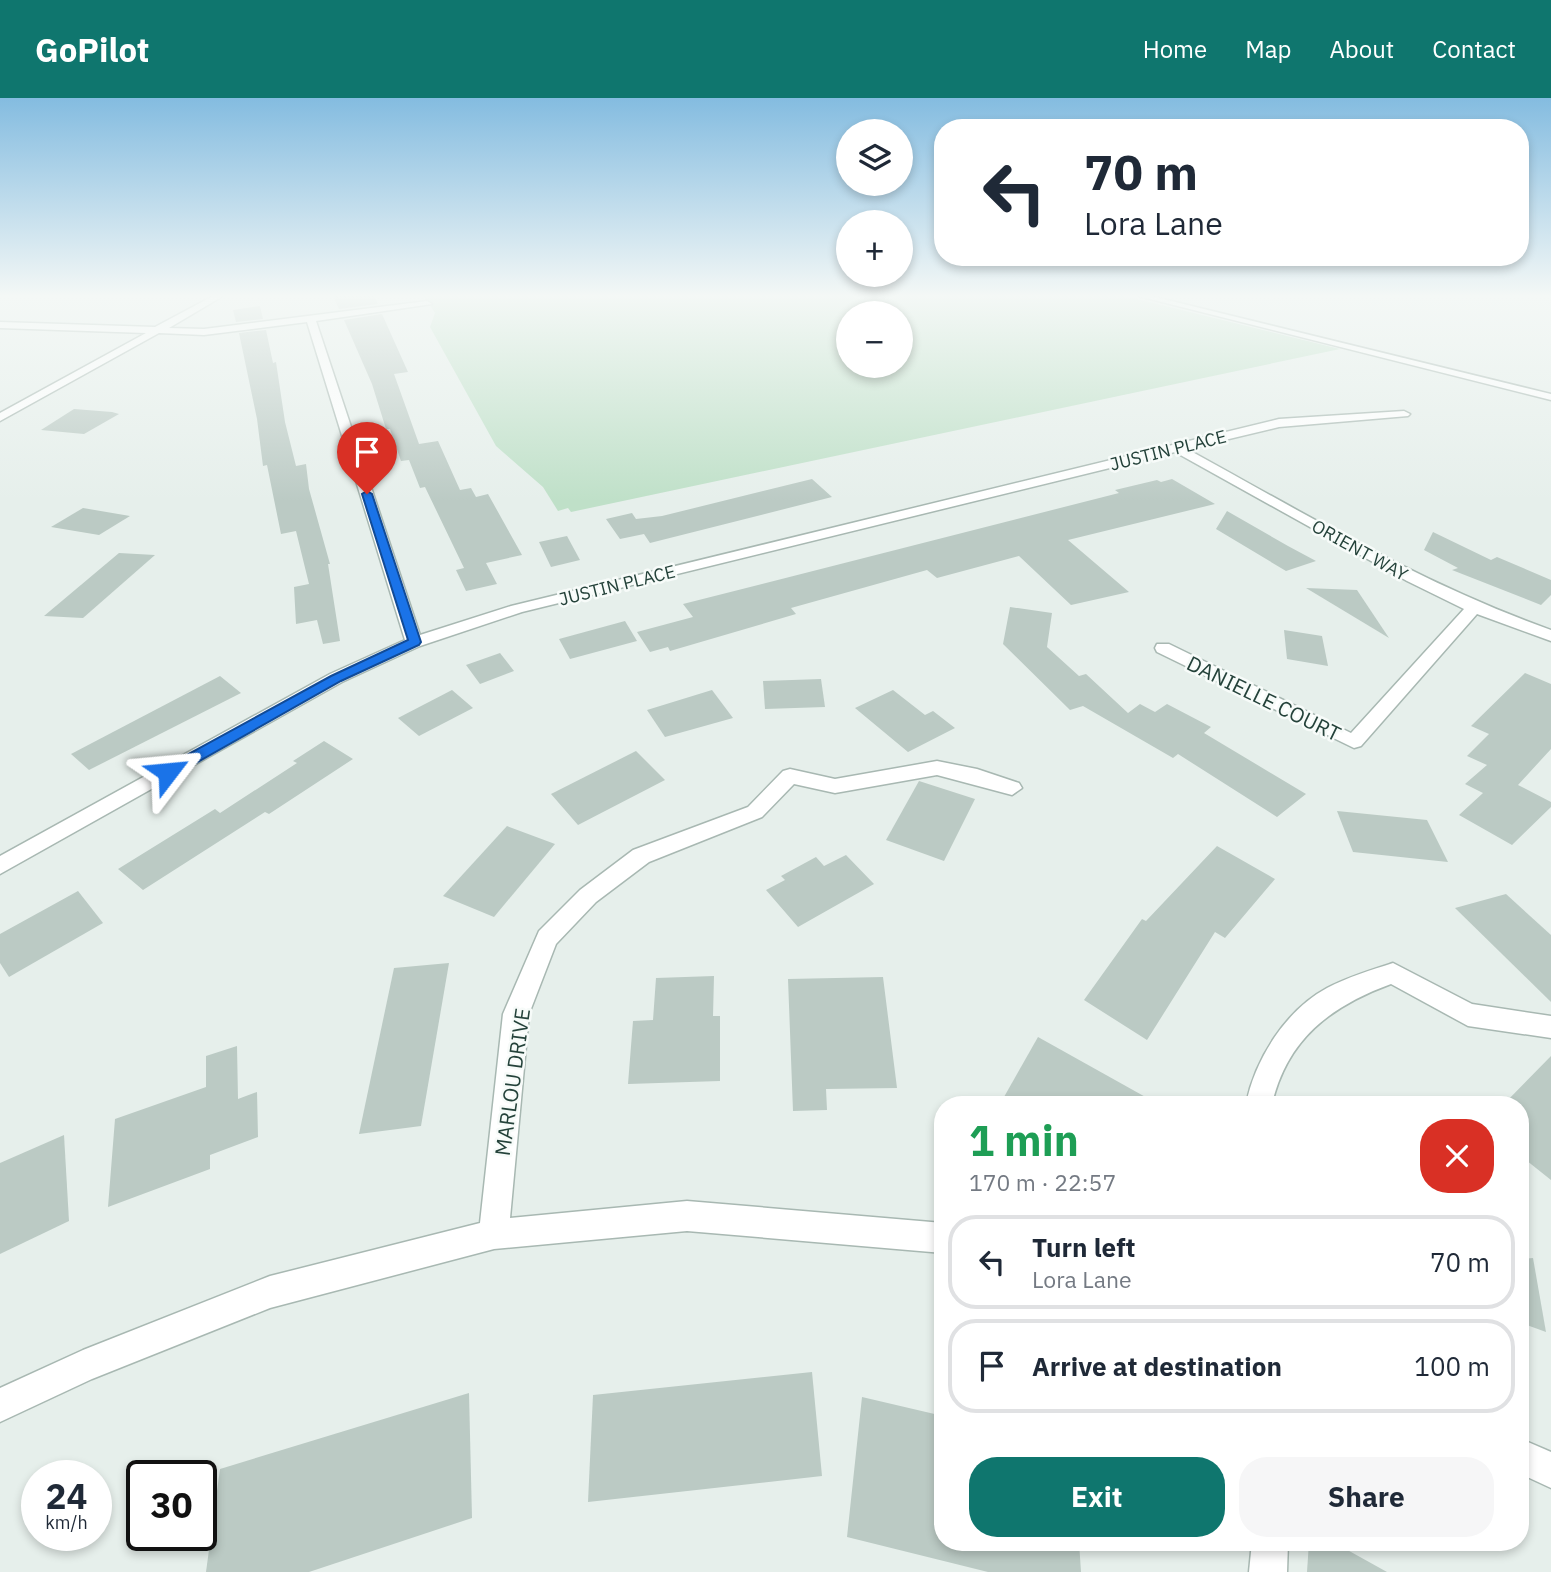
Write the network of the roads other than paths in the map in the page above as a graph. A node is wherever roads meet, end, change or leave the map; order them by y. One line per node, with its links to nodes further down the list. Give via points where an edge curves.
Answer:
1 (97, 365): 6 (street)
2 (325, 365): 10 (street)
3 (1421, 365): 4 (street)
4 (1551, 397)
5 (1404, 414): 7 (street, JUSTIN PLACE, via 1279,423)
6 (0, 418)
7 (1176, 448): 8 (street, ORIENT WAY); 10 (street, JUSTIN PLACE, via 517,610)
8 (1474, 608): 9 (street, ORIENT WAY); 11 (street, DANIELLE COURT, via 1354,742)
9 (1551, 636)
10 (414, 642): 13 (street, JUSTIN PLACE, via 336,678)
11 (1163, 648)
12 (1012, 788): 16 (street, MARLOU DRIVE, via 937,768 835,786 790,776 755,812 641,856 588,896 548,938 516,1014)
13 (0, 866)
14 (1551, 1027): 15 (street, via 1468,1015 1393,973 1328,1000 1283,1046)
15 (1260, 1096)
16 (494, 1234): 17 (street, via 687,1216); 18 (street, via 270,1292 83,1366)
17 (934, 1237)
18 (0, 1405)
19 (1529, 1460): 20 (street)
20 (1551, 1470)
21 (1269, 1551): 22 (street)
22 (1268, 1572)

